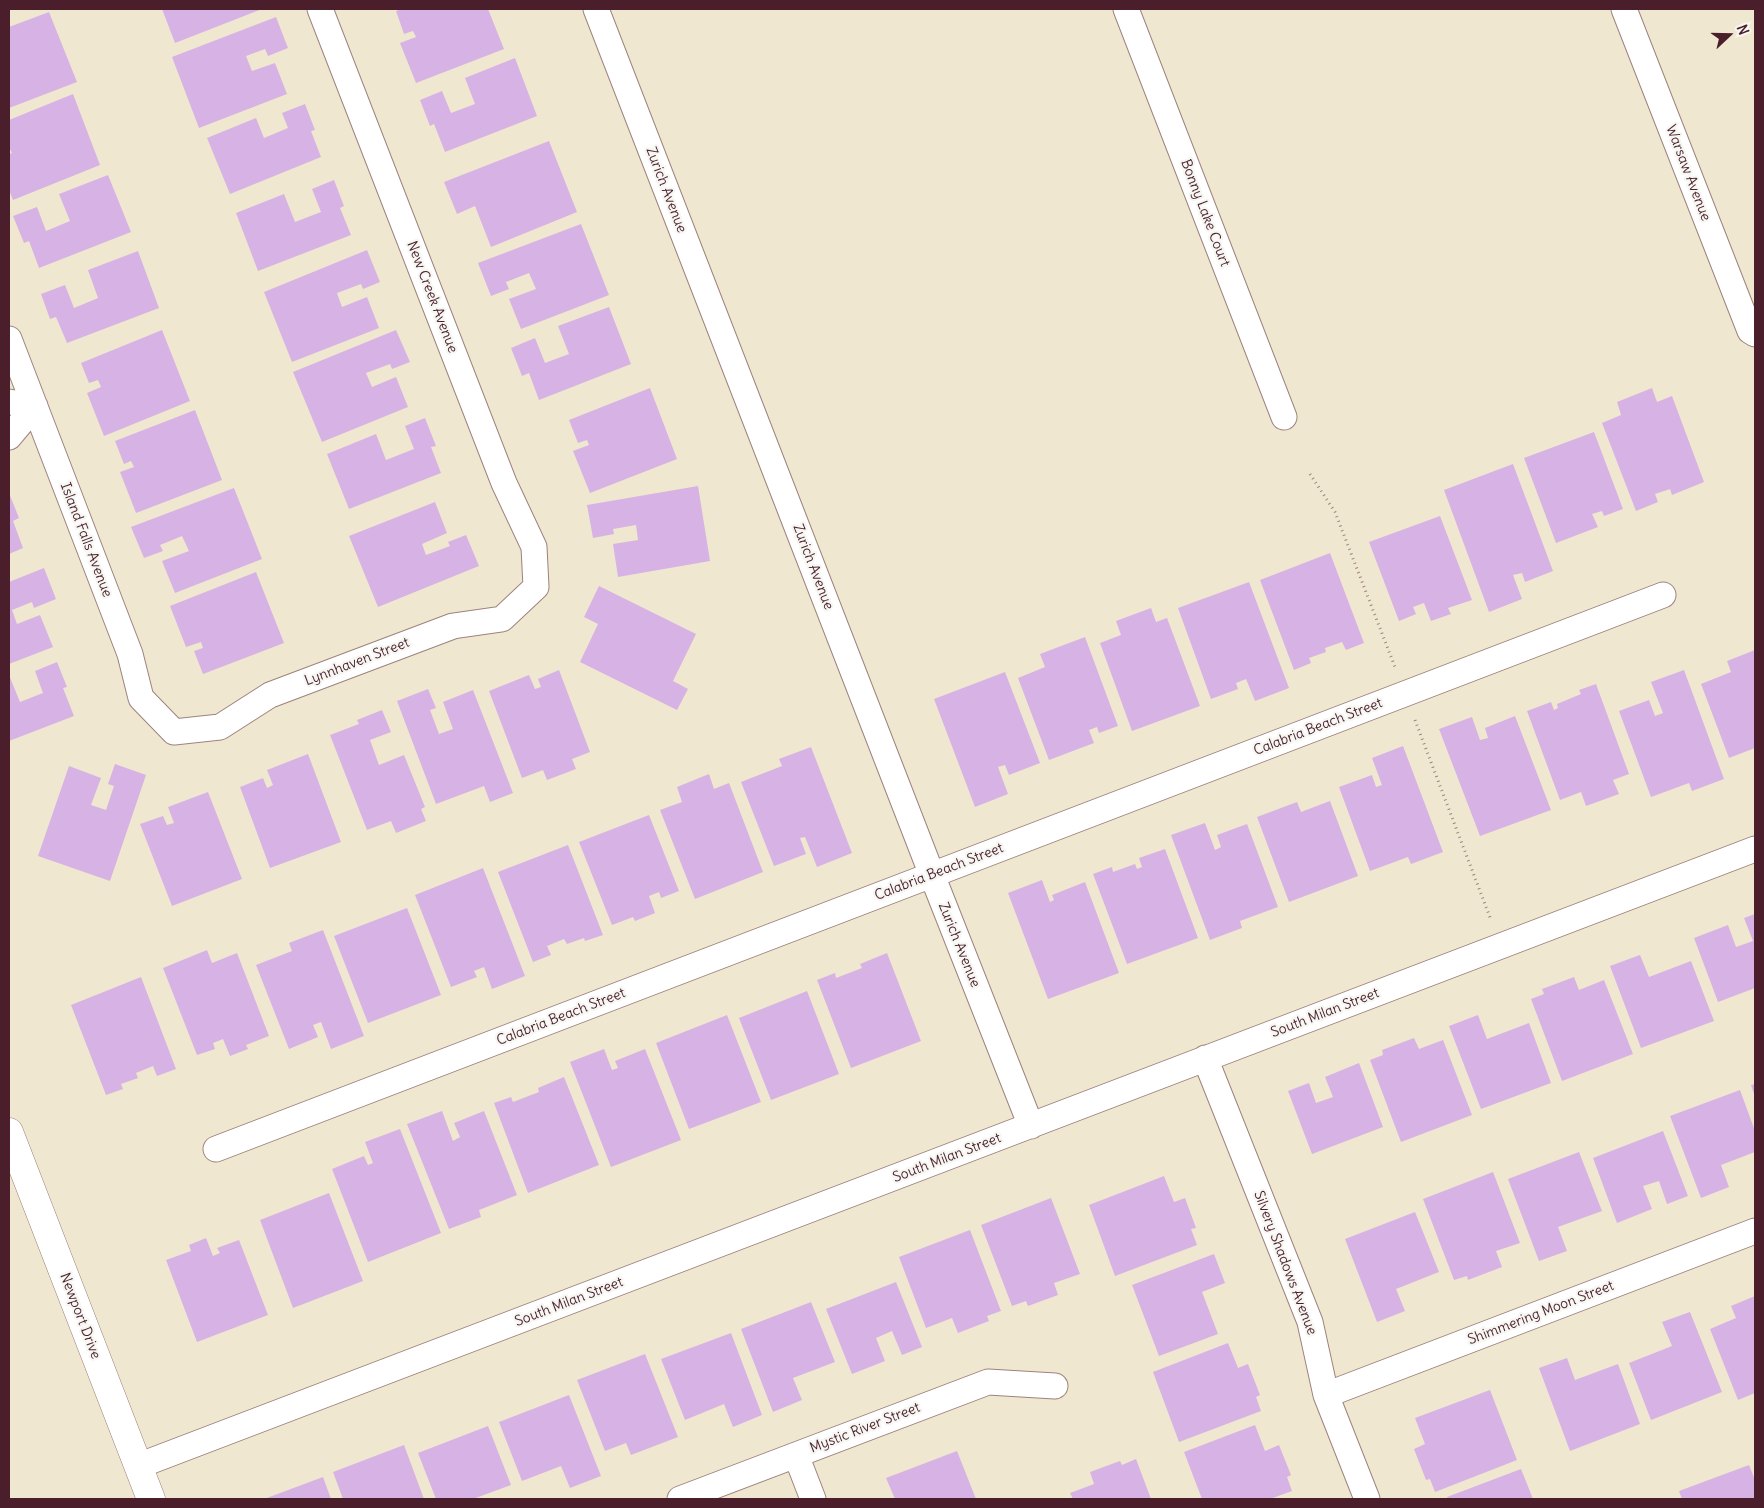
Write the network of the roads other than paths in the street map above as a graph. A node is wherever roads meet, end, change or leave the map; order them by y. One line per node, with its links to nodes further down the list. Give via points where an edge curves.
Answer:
1 (320, 9): 11 (street, New Creek Avenue, via 504,483 534,546)
2 (596, 9): 15 (street, Zurich Avenue)
3 (1126, 9): 9 (street, Bonny Lake Court)
4 (1624, 9): 5 (street, Warsaw Avenue, via 1750,331)
5 (1755, 334)
6 (9, 339): 8 (street, Island Falls Avenue)
7 (9, 402): 8 (street)
8 (35, 406): 10 (street); 13 (street, Island Falls Avenue, via 130,654 141,698)
9 (1284, 417)
10 (9, 437)
11 (536, 586): 13 (street, Lynnhaven Street, via 502,619 453,626 270,695 220,727)
12 (1663, 595): 15 (street, Calabria Beach Street)
13 (174, 732)
14 (1755, 849): 16 (street, South Milan Street)
15 (932, 875): 17 (street, Zurich Avenue); 19 (street, Calabria Beach Street)
16 (1205, 1058): 17 (street, South Milan Street); 22 (street, Silvery Shadows Avenue, via 1310,1322)
17 (1030, 1126): 24 (street, South Milan Street)
18 (9, 1132): 24 (street, Newport Drive)
19 (216, 1149)
20 (1755, 1231): 22 (street, Shimmering Moon Street)
21 (1055, 1386): 23 (street, Mystic River Street, via 988,1382)
22 (1326, 1395): 28 (street, Silvery Shadows Avenue)
23 (796, 1455): 26 (street, Mystic River Street); 27 (street)
24 (138, 1466): 25 (street, Newport Drive)
25 (151, 1499)
26 (680, 1499)
27 (813, 1499)
28 (1366, 1499)

